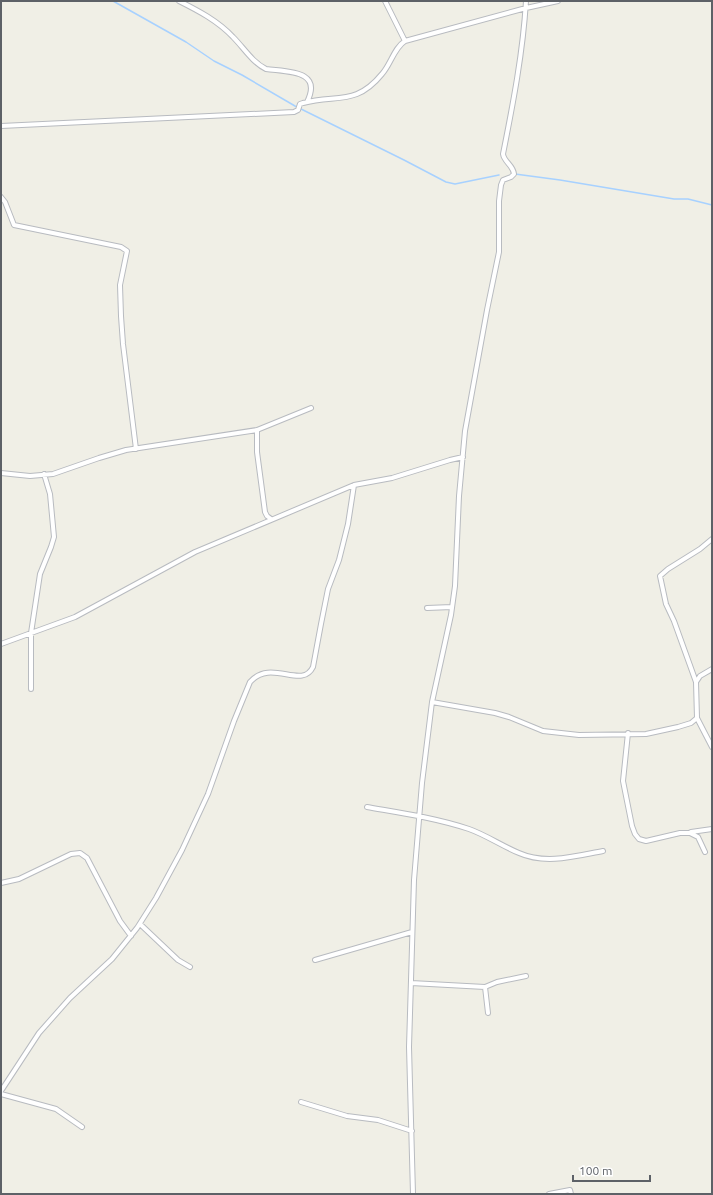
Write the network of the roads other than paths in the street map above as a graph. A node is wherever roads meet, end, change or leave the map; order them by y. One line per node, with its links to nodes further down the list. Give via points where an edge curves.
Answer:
1 (179, 1): 7 (street, via 224,28 262,67 304,75 311,84)
2 (385, 1): 6 (street)
3 (526, 1): 5 (street)
4 (558, 1): 5 (street)
5 (526, 8): 6 (street); 13 (street, via 520,63 503,154 514,174 504,180 500,187 499,252 465,431)
6 (405, 41): 7 (street, via 381,76 363,91 349,97)
7 (307, 102): 8 (street, via 300,104 298,110 283,113)
8 (1, 126)
9 (1, 197): 12 (street, via 14,225 121,247 127,251 120,285 121,316)
10 (311, 408): 11 (street)
11 (257, 430): 12 (street); 17 (street, via 265,512 270,520)
12 (136, 449): 15 (street, via 117,452 58,473)
13 (463, 457): 16 (street, via 392,478); 19 (street, via 456,580)
14 (1, 473): 15 (street, via 30,476)
15 (44, 474): 21 (street, via 50,494 54,536 40,574)
16 (354, 485): 17 (street); 37 (street, via 348,524 328,590 312,670 303,676 265,673 250,682 208,794 182,850)
17 (272, 518): 21 (street, via 195,552 75,617)
18 (712, 539): 24 (street, via 660,576 666,604)
19 (452, 607): 20 (street); 26 (street)
20 (427, 608)
21 (31, 633): 22 (street); 25 (street)
22 (1, 644)
23 (712, 669): 24 (street, via 700,676)
24 (696, 682): 27 (street)
25 (31, 689)
26 (432, 702): 28 (street, via 495,713 543,731 579,735); 31 (street)
27 (697, 718): 28 (street, via 691,723 669,730 629,735); 29 (street)
28 (628, 733): 33 (street, via 624,781 635,834 639,839 646,841)
29 (712, 747)
30 (367, 807): 31 (street)
31 (419, 816): 34 (street, via 470,829 520,854 532,857 559,859); 38 (street)
32 (712, 829): 33 (street)
33 (690, 833): 35 (street, via 698,837)
34 (603, 851)
35 (705, 852)
36 (1, 883): 39 (street, via 19,879 71,854 80,853 87,858 120,922)
37 (140, 924): 39 (street); 41 (street, via 178,960)
38 (412, 932): 40 (street); 43 (street)
39 (131, 936): 46 (street, via 112,959 70,998 39,1033)
40 (315, 960)
41 (190, 967)
42 (526, 976): 44 (street)
43 (411, 983): 44 (street); 50 (street, via 409,1047)
44 (485, 987): 45 (street)
45 (488, 1013)
46 (1, 1090)
47 (1, 1094): 49 (street, via 56,1109)
48 (301, 1102): 50 (street, via 347,1116 378,1120)
49 (82, 1127)
50 (412, 1131): 51 (street)
51 (413, 1194)
52 (549, 1194): 53 (street, via 570,1190)
53 (571, 1194)

